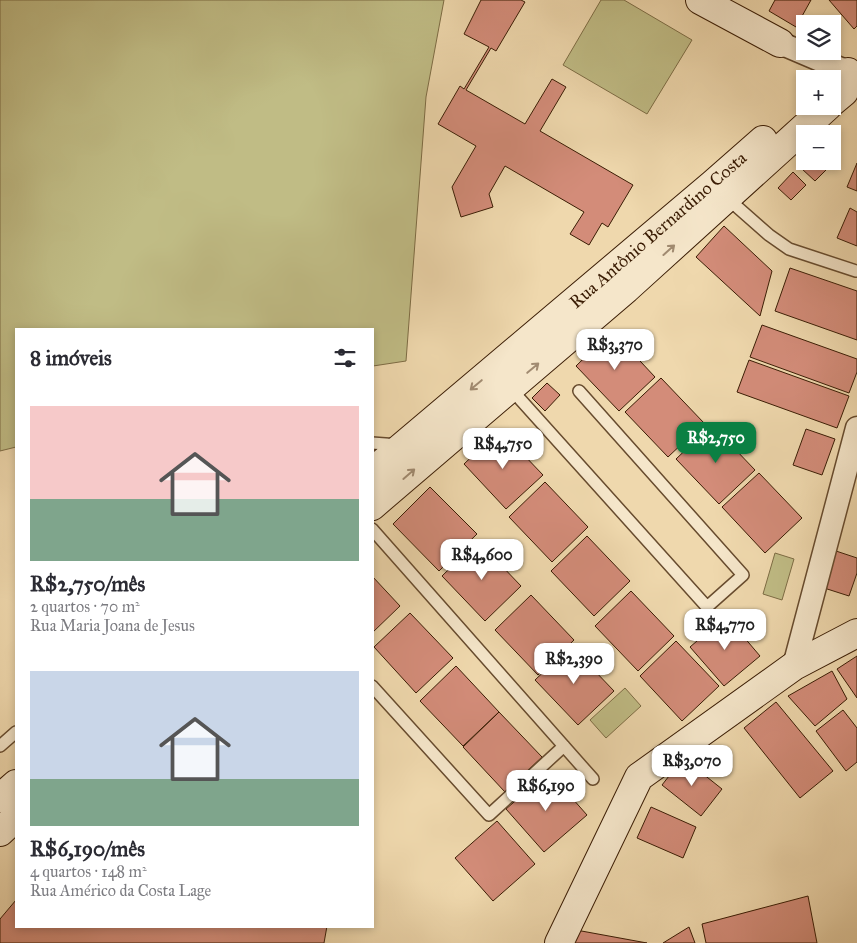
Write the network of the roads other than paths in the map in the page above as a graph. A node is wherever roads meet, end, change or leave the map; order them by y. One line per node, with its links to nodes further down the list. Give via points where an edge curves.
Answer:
1 (700, 0): 2 (street)
2 (780, 43): 3 (street)
3 (848, 73): 4 (street)
4 (841, 94)
5 (796, 112): 8 (street, Rua Antônio Bernardino Costa)
6 (818, 115): 7 (street, Rua Antônio Bernardino Costa)
7 (727, 198): 8 (street, Rua Antônio Bernardino Costa, one-way to 7); 9 (lane, via 789,249)
8 (631, 269): 10 (street, Rua Antônio Bernardino Costa, one-way to 8); 14 (street, Rua Antônio Bernardino Costa, one-way to 14)
9 (856, 271)
10 (510, 388): 11 (lane, via 707,607 743,575); 16 (street, Rua Antônio Bernardino Costa, one-way to 10)
11 (579, 391)
12 (857, 428): 19 (street)
13 (374, 443): 14 (lane)
14 (404, 446): 15 (street, Rua Antônio Bernardino Costa)
15 (374, 470)
16 (374, 504)
17 (374, 531): 23 (lane)
18 (857, 633): 19 (street)
19 (794, 666): 29 (street, via 639,777)
20 (374, 688): 23 (lane, via 489,815)
21 (15, 733): 22 (lane)
22 (0, 746)
23 (564, 746): 24 (lane)
24 (593, 779)
25 (15, 785): 26 (street)
26 (0, 798)
27 (15, 818): 28 (street)
28 (0, 832)
29 (559, 943)

